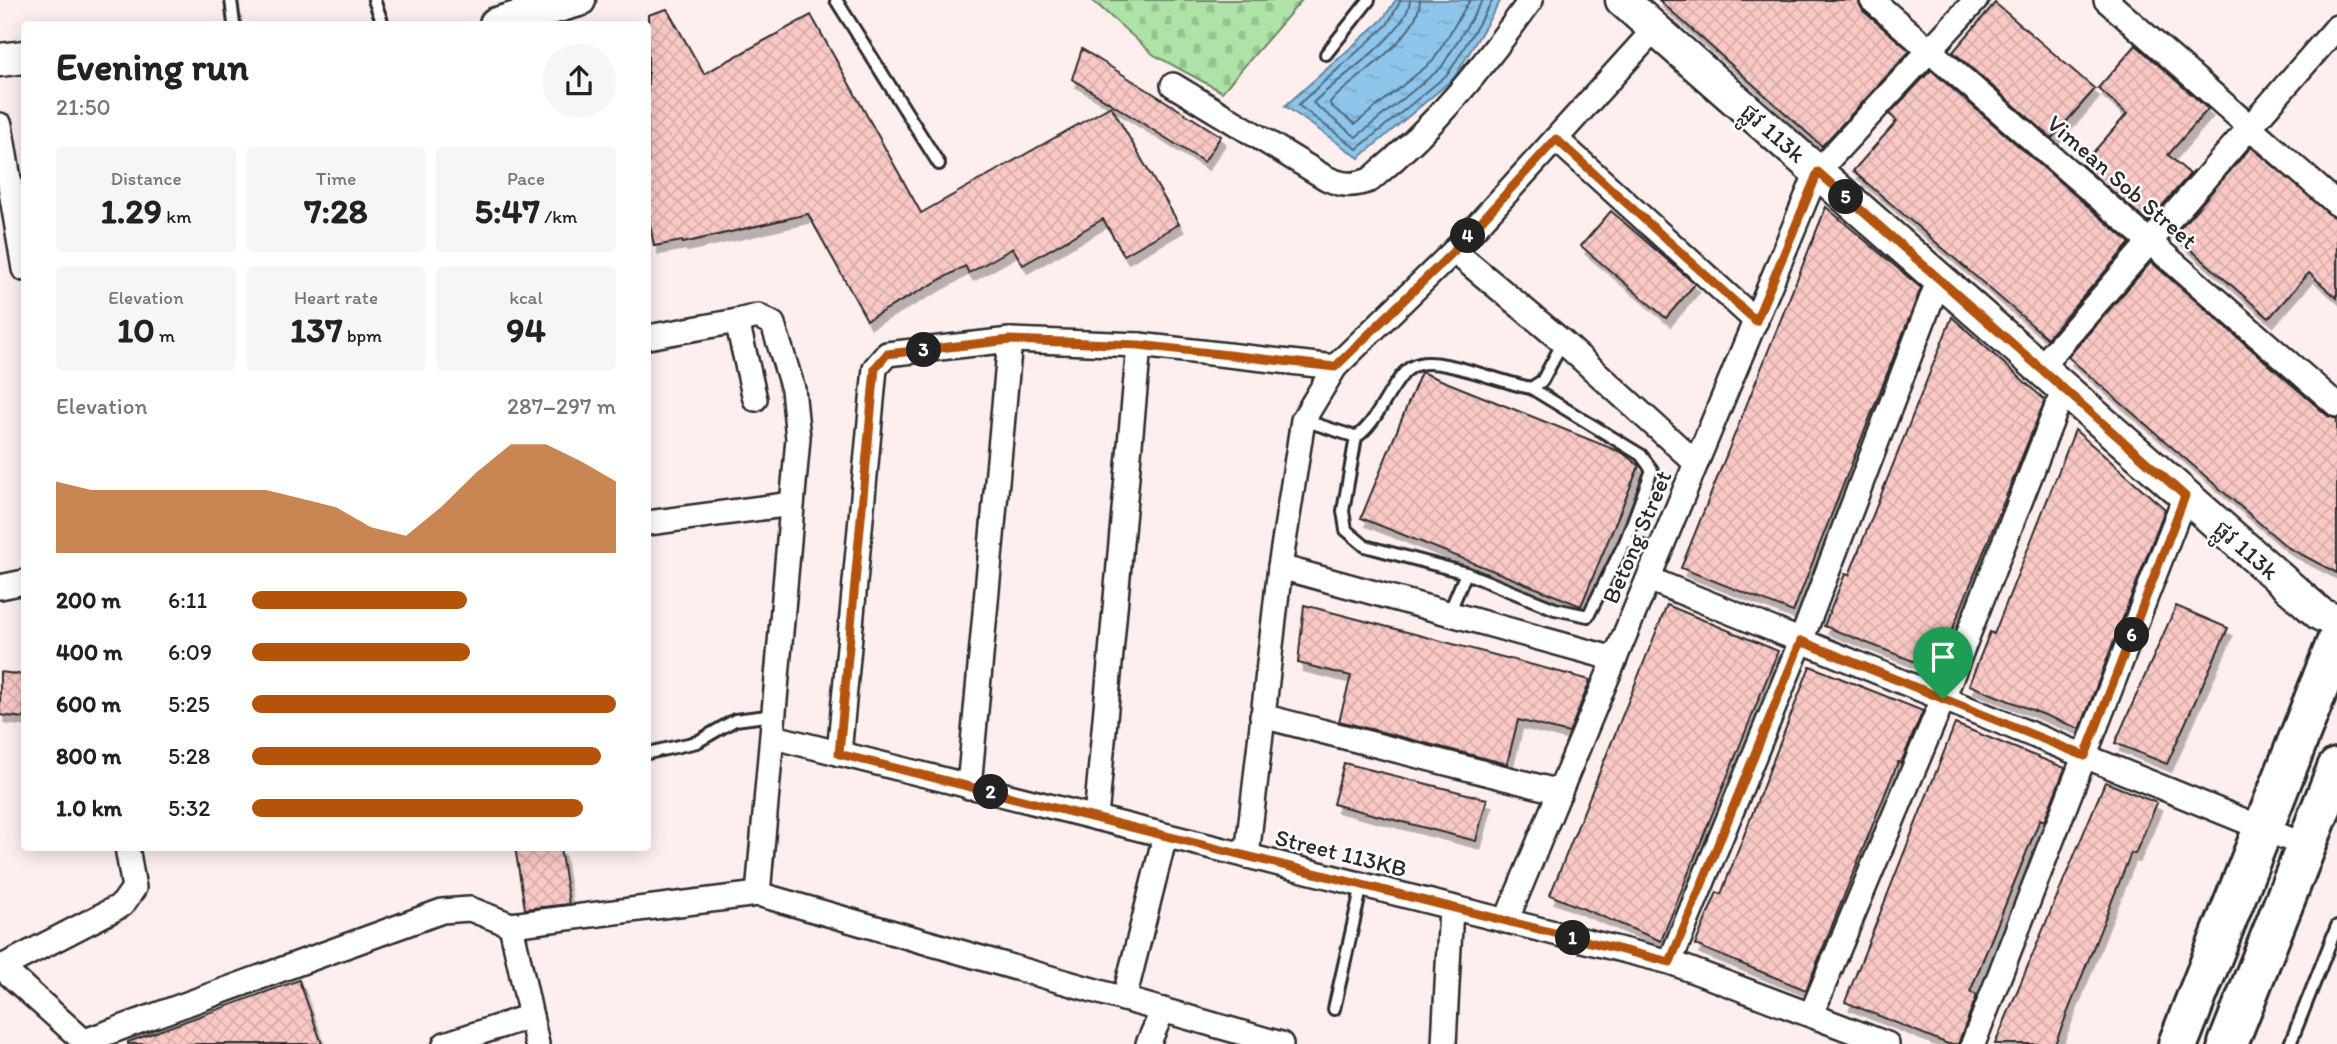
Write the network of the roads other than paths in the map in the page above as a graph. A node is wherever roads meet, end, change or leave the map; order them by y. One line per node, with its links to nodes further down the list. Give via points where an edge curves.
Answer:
1 (231, 0): 11 (lane)
2 (374, 0): 12 (lane)
3 (836, 0): 24 (lane)
4 (1369, 0): 17 (lane)
5 (1531, 0): 20 (street, via 1425,134 1360,184 1342,185 1326,178)
6 (1622, 0): 15 (street, ផ្លូវ 113k)
7 (1872, 0): 16 (street, Vimean Sob Street)
8 (1976, 0): 16 (street)
9 (2106, 0): 22 (street)
10 (569, 2): 13 (street)
11 (234, 21)
12 (382, 21)
13 (506, 21)
14 (2337, 27): 22 (street)
15 (1656, 29): 23 (street); 25 (street, ផ្លូវ 113k)
16 (1932, 51): 25 (street); 27 (street, Vimean Sob Street)
17 (1326, 54)
18 (21, 57): 19 (street)
19 (0, 60)
20 (1173, 85)
21 (0, 125): 28 (street)
22 (2249, 128): 26 (street); 27 (street)
23 (1556, 139): 29 (street); 32 (street)
24 (939, 164)
25 (1818, 172): 30 (street, ផ្លូវ 113k); 32 (street, Betong Street)
26 (2337, 204)
27 (2149, 241): 38 (street); 42 (street, Vimean Sob Street)
28 (21, 251)
29 (1454, 251): 35 (street); 37 (street)
30 (1939, 279): 38 (street, ផ្លូវ 113k); 59 (street)
31 (737, 321): 33 (street); 41 (street); 47 (street, via 758,316 773,324 779,340 793,389 798,438)
32 (1756, 321): 45 (street, Betong Street)
33 (651, 336)
34 (1010, 340): 36 (street); 65 (street, via 887,354 875,368); 68 (street)
35 (1563, 342): 39 (lane, via 1542,381); 45 (street)
36 (1139, 345): 37 (street); 70 (street)
37 (1335, 367): 43 (street)
38 (2040, 368): 40 (street, ផ្លូវ 113k)
39 (1531, 387): 44 (lane, via 1433,362 1418,364 1404,371 1366,431); 49 (lane, via 1650,463 1651,475)
40 (2064, 389): 46 (street, ផ្លូវ 113k); 61 (street)
41 (755, 399)
42 (2337, 405)
43 (1303, 420): 44 (lane); 51 (street)
44 (1356, 437): 52 (lane, via 1343,511 1346,530 1365,546)
45 (1696, 463): 50 (street, Betong Street)
46 (2185, 496): 57 (street, ផ្លូវ 113k, via 2320,614); 66 (street)
47 (792, 504): 48 (street); 63 (street)
48 (651, 523)
49 (1626, 540): 50 (lane); 52 (lane, via 1588,616 1555,609)
50 (1659, 552): 53 (street, Betong Street)
51 (1280, 567): 56 (street); 62 (street)
52 (1466, 573): 56 (lane)
53 (1648, 579): 59 (street); 60 (street, Betong Street)
54 (21, 583): 55 (street)
55 (0, 587)
56 (1449, 613): 60 (street)
57 (2337, 622)
58 (2337, 640): 71 (highway)
59 (1801, 641): 61 (street); 82 (street)
60 (1615, 659): 69 (street, Betong Street)
61 (1943, 699): 66 (street); 87 (street)
62 (1262, 716): 69 (street); 75 (street)
63 (775, 726): 64 (lane, via 735,720 697,742); 65 (street, Street 113KB); 77 (street)
64 (651, 752)
65 (839, 754): 68 (street, Street 113KB)
66 (2085, 756): 71 (street); 96 (street)
67 (2337, 768): 73 (highway)
68 (969, 786): 70 (street, Street 113KB)
69 (1560, 792): 79 (street, Betong Street)
70 (1096, 818): 72 (street, Street 113KB)
71 (2262, 829): 73 (street); 97 (highway)
72 (1165, 836): 75 (street, Street 113KB); 84 (street)
73 (2306, 846): 98 (highway)
74 (128, 851): 83 (street, via 134,888 122,905)
75 (1247, 856): 76 (street, Street 113KB)
76 (1362, 885): 78 (street, Street 113KB); 85 (lane)
77 (758, 894): 80 (street); 84 (street)
78 (1451, 907): 79 (street, Street 113KB); 94 (street)
79 (1506, 921): 82 (street, Street 113KB)
80 (511, 925): 88 (street); 89 (street, via 470,909 442,911)
81 (2337, 926): 99 (lane)
82 (1670, 962): 87 (street, Street 113KB)
83 (1, 966): 89 (street)
84 (1124, 999): 86 (street)
85 (1334, 1009)
86 (1163, 1010): 92 (street); 93 (street)
87 (1811, 1015): 95 (street, Street 113KB)
88 (531, 1016): 90 (street); 91 (street)
89 (86, 1043)
90 (444, 1044)
91 (537, 1044)
92 (1148, 1044)
93 (1281, 1044)
94 (1444, 1044)
95 (1887, 1044)
96 (1973, 1044)
97 (2178, 1044)
98 (2228, 1044)
99 (2290, 1044)

